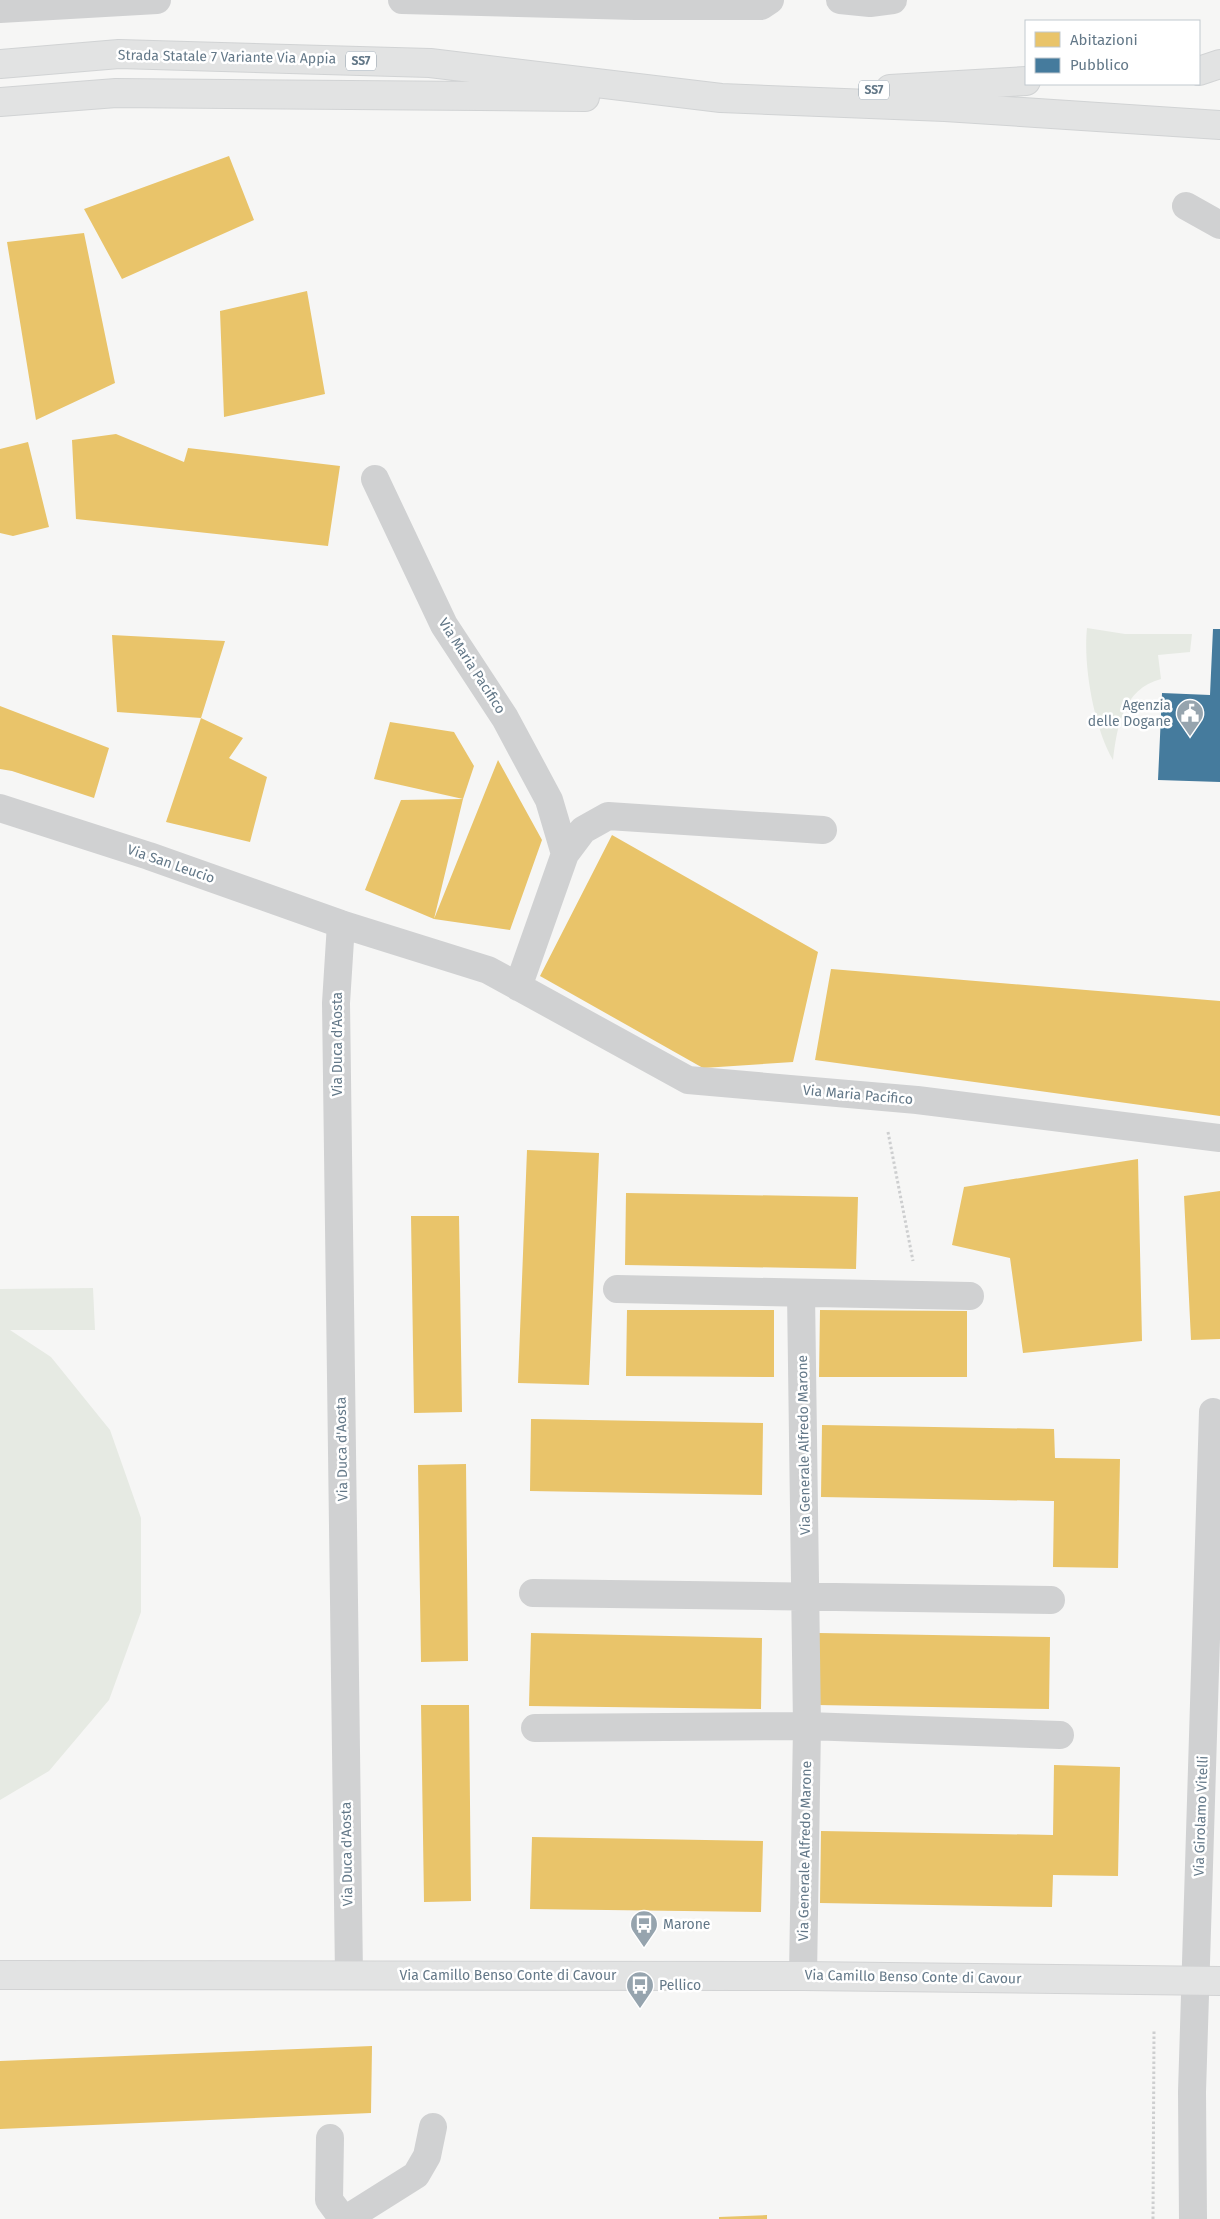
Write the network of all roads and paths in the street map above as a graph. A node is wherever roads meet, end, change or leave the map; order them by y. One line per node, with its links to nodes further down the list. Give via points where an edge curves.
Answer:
1 (157, 0): 6 (street)
2 (402, 0): 3 (street, via 761,6)
3 (770, 0)
4 (840, 0): 5 (street, via 870,3)
5 (893, 0)
6 (0, 9)
7 (0, 64): 13 (main road, Strada Statale 7 Variante Via Appia / SS7, via 119,54 430,63)
8 (1220, 64): 9 (main road)
9 (1200, 72)
10 (1200, 72): 11 (main road)
11 (1220, 73)
12 (1025, 81): 13 (main road, Strada Statale 7 Variante Via Appia / SS7)
13 (721, 98): 14 (main road, Strada Statale 7 Variante Via Appia / SS7, via 116,93); 15 (main road, via 945,107)
14 (0, 102)
15 (1220, 125)
16 (1186, 206): 17 (street)
17 (1220, 226)
18 (375, 479): 21 (street, Via Maria Pacifico, via 444,625 505,718 549,800)
19 (0, 808): 22 (street, Via San Leucio, via 149,856)
20 (822, 830): 21 (street, via 608,816 583,830)
21 (565, 854): 23 (street)
22 (341, 924): 23 (street, Via Maria Pacifico, via 488,970); 38 (street, Via Duca d'Aosta, via 336,1003)
23 (518, 987): 24 (street, Via Maria Pacifico, via 688,1080)
24 (881, 1097): 25 (street, Via Maria Pacifico); 28 (path)
25 (1220, 1138)
26 (617, 1289): 27 (street)
27 (801, 1293): 28 (street); 32 (street, Via Generale Alfredo Marone)
28 (920, 1296): 29 (street)
29 (970, 1296)
30 (1213, 1412): 40 (street, Via Girolamo Vitelli)
31 (532, 1593): 32 (street)
32 (806, 1598): 33 (street); 34 (street, Via Generale Alfredo Marone)
33 (1050, 1600)
34 (807, 1726): 35 (street); 36 (street); 39 (street, Via Generale Alfredo Marone)
35 (535, 1728)
36 (1060, 1735)
37 (0, 1974): 38 (main road, Via Camillo Benso Conte di Cavour)
38 (348, 1975): 39 (main road, Via Camillo Benso Conte di Cavour)
39 (803, 1976): 40 (main road, Via Camillo Benso Conte di Cavour)
40 (1208, 1982): 46 (street, Via Girolamo Vitelli, via 1192,2092)
41 (1154, 2030): 45 (path)
42 (433, 2127): 44 (street, via 427,2156 416,2175)
43 (330, 2138): 44 (street, via 329,2200)
44 (344, 2219)
45 (1153, 2219)
46 (1193, 2219)

